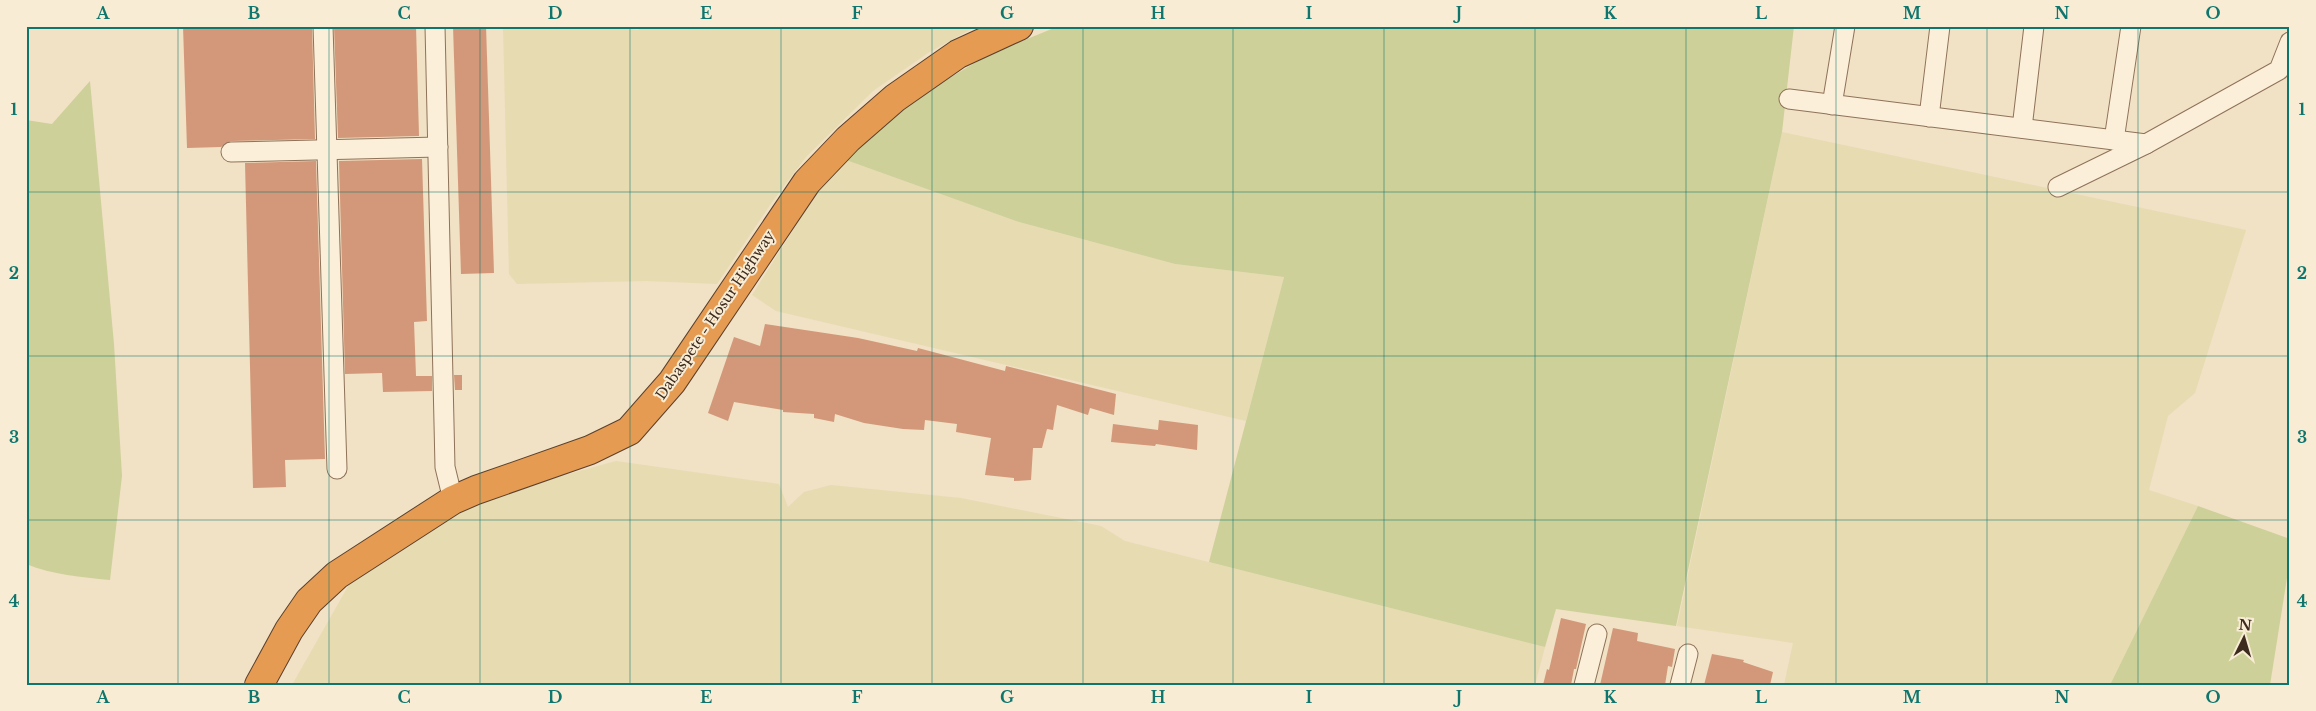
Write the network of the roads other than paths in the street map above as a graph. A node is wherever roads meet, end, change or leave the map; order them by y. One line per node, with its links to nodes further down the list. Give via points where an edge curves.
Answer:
1 (323, 26): 16 (street)
2 (435, 26): 15 (street)
3 (1019, 26): 20 (highway, Dabaspete - Hosur Highway, via 958,54 895,98 807,182 672,382 629,431 590,450)
4 (1845, 26): 10 (street)
5 (1940, 26): 11 (street)
6 (2034, 26): 12 (street)
7 (2132, 26): 13 (street)
8 (2290, 42): 14 (street, via 2279,70)
9 (1789, 99): 10 (street)
10 (1832, 105): 11 (street)
11 (1929, 117): 12 (street)
12 (2022, 128): 13 (street)
13 (2114, 140): 14 (street)
14 (2146, 144): 18 (street)
15 (438, 147): 16 (street); 20 (street, via 445,468)
16 (327, 149): 17 (street); 19 (street)
17 (230, 152)
18 (2058, 187)
19 (337, 469)
20 (453, 500): 23 (highway, Dabaspete - Hosur Highway, via 337,575 309,601)
21 (1597, 634): 24 (street)
22 (1688, 654): 25 (street)
23 (259, 685)
24 (1584, 685)
25 (1680, 685)

